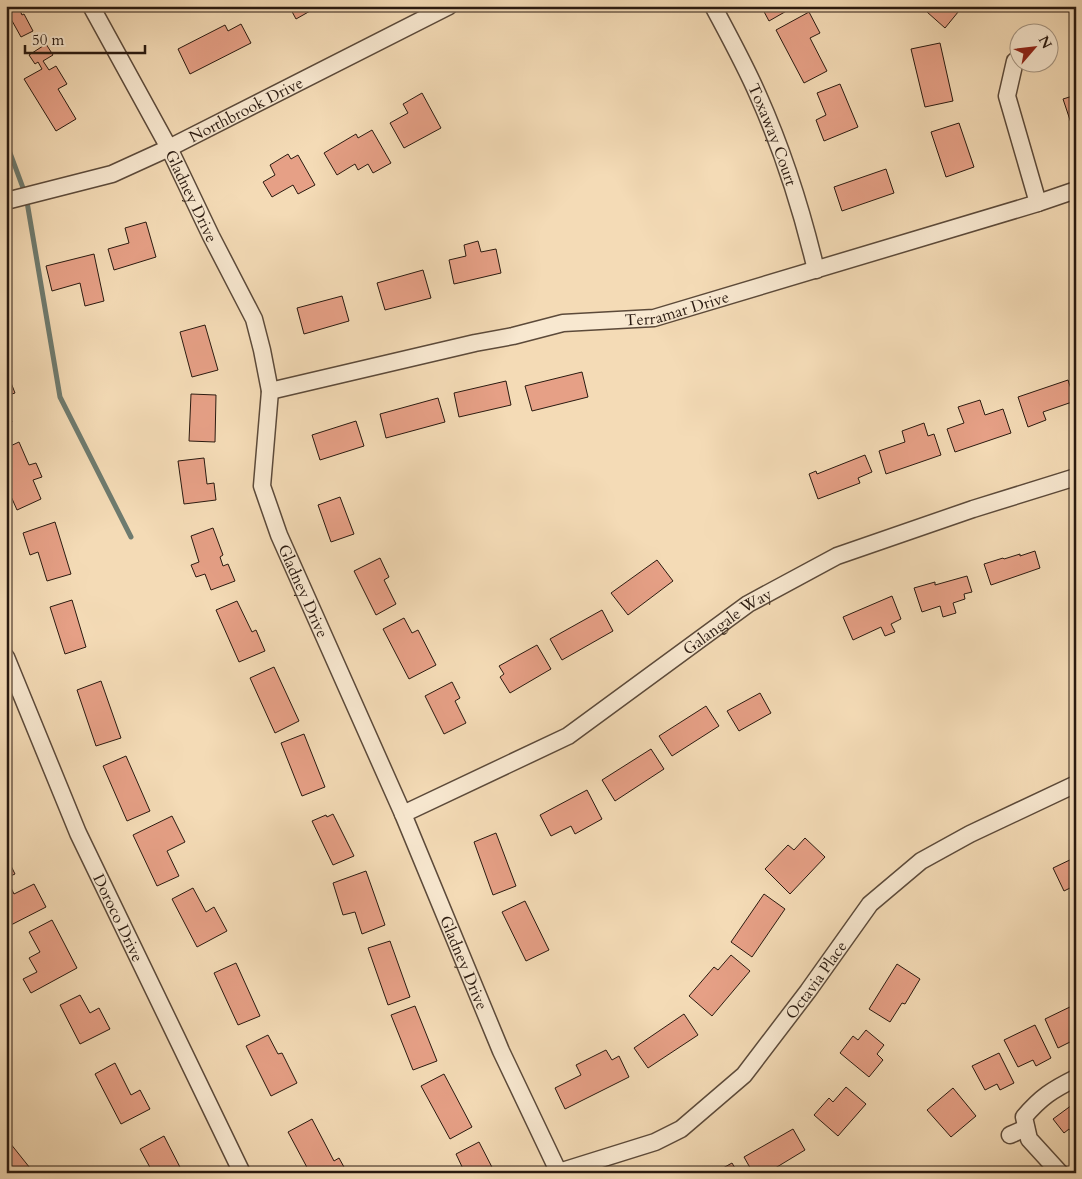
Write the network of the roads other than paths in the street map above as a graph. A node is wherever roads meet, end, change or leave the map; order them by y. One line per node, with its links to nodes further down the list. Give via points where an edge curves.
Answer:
1 (90, 6): 5 (street, Gladney Drive)
2 (449, 6): 5 (street, Northbrook Drive)
3 (713, 6): 9 (street, Toxaway Court, via 762,105 807,232)
4 (1013, 72): 8 (street, via 1007,96)
5 (169, 148): 7 (street, Northbrook Drive, via 112,174); 10 (street, Gladney Drive, via 254,319)
6 (1076, 190): 8 (street, Terramar Drive)
7 (6, 201)
8 (1038, 203): 9 (street, Terramar Drive)
9 (816, 270): 10 (street, Terramar Drive, via 654,318 562,323)
10 (270, 390): 15 (street, Gladney Drive, via 262,486 279,535)
11 (1076, 477): 15 (street, Galangale Way, via 837,556 748,604 568,736)
12 (6, 657): 13 (street, Doroco Drive)
13 (10, 677): 19 (street, Doroco Drive, via 78,833)
14 (1076, 784): 20 (street, Octavia Place, via 921,861 870,904 744,1075 681,1129 655,1142)
15 (402, 814): 20 (street, Gladney Drive, via 501,1051)
16 (1076, 1078): 17 (street, via 1038,1101 1024,1117)
17 (1026, 1128): 18 (street); 21 (street, via 1029,1139)
18 (1010, 1135)
19 (242, 1173)
20 (559, 1173)
21 (1060, 1173)

